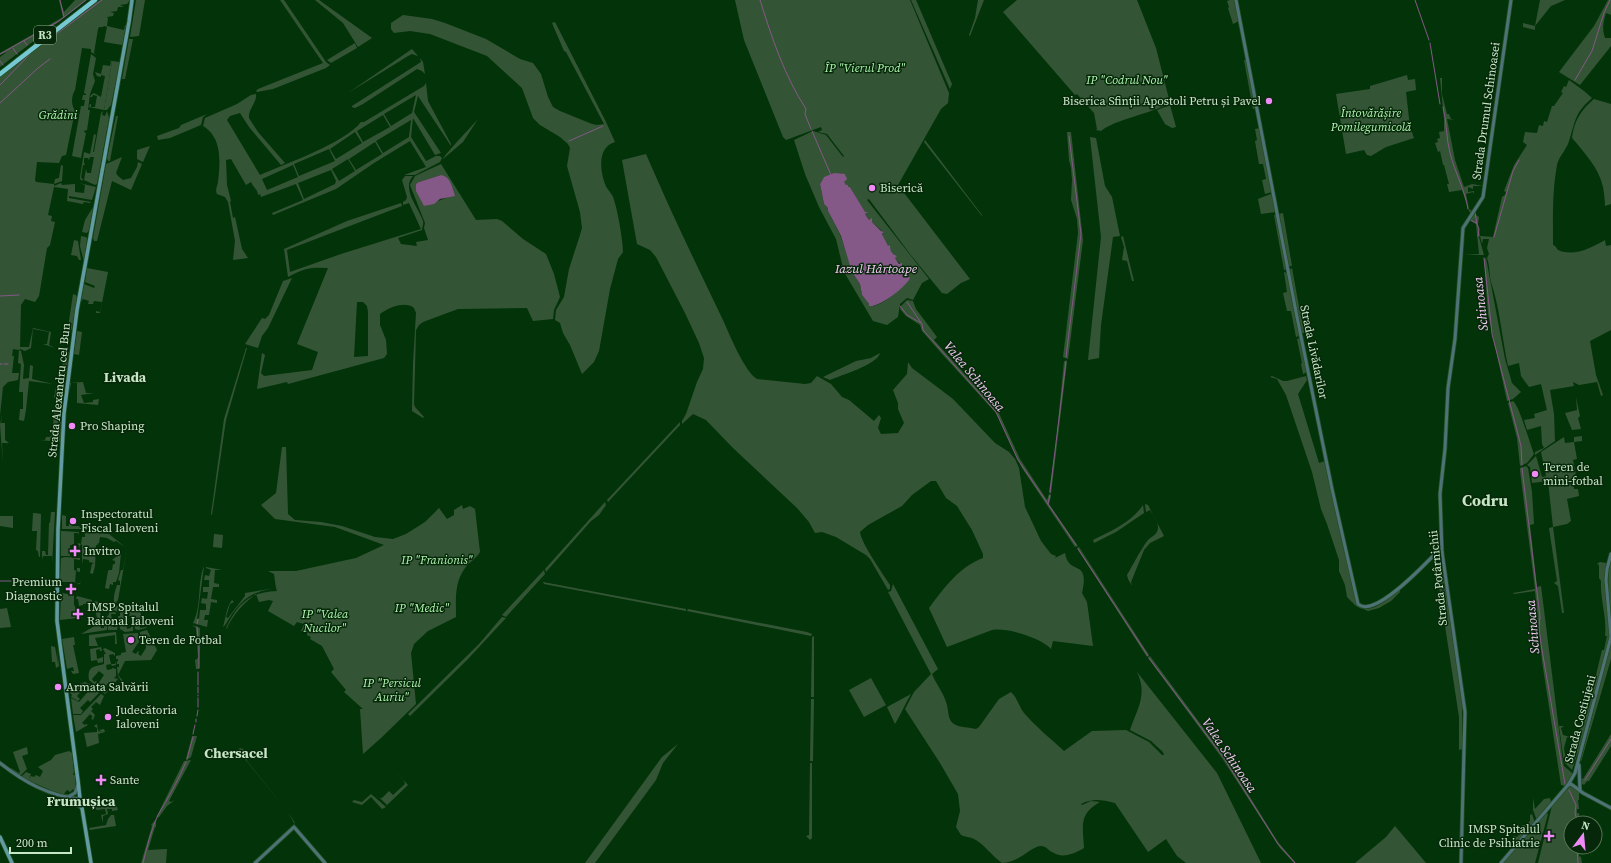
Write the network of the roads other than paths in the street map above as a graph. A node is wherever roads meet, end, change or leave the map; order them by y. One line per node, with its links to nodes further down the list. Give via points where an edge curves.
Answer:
1 (91, 0): 6 (highway, R3)
2 (97, 0): 7 (highway, R3)
3 (1236, 0): 9 (street, Strada Livădarilor, via 1297,317 1358,604 1367,608 1382,602 1435,554)
4 (1512, 0): 8 (street, Strada Drumul Schinoasei, via 1482,197)
5 (132, 1): 15 (main road, Strada Alexandru cel Bun, via 77,310 64,413 58,530 57,621)
6 (0, 70)
7 (0, 74)
8 (1467, 219): 9 (street, Strada Potârnichii, via 1463,228 1440,494)
9 (1442, 552): 27 (street, Strada Potârnichii, via 1465,712)
10 (1611, 554): 12 (street, Strada Costiujeni, via 1606,578 1611,637)
11 (0, 763): 18 (street, via 24,781)
12 (1578, 763): 13 (street, Strada Costiujeni); 14 (street)
13 (1575, 773): 14 (street); 16 (street, Strada Costiujeni)
14 (1579, 774): 17 (street)
15 (78, 781): 18 (street, via 75,794); 19 (main road, Strada Alexandru cel Bun)
16 (1570, 783): 17 (street); 28 (street, Strada Costiujeni)
17 (1579, 788): 21 (street)
18 (63, 798): 19 (street); 20 (street)
19 (81, 800): 20 (main road, Strada Alexandru cel Bun)
20 (82, 808): 24 (main road, Strada Alexandru cel Bun)
21 (1611, 808)
22 (0, 837): 23 (main road)
23 (12, 863)
24 (91, 863)
25 (255, 863): 26 (street, via 294,827)
26 (325, 863)
27 (1461, 863)
28 (1500, 863)

